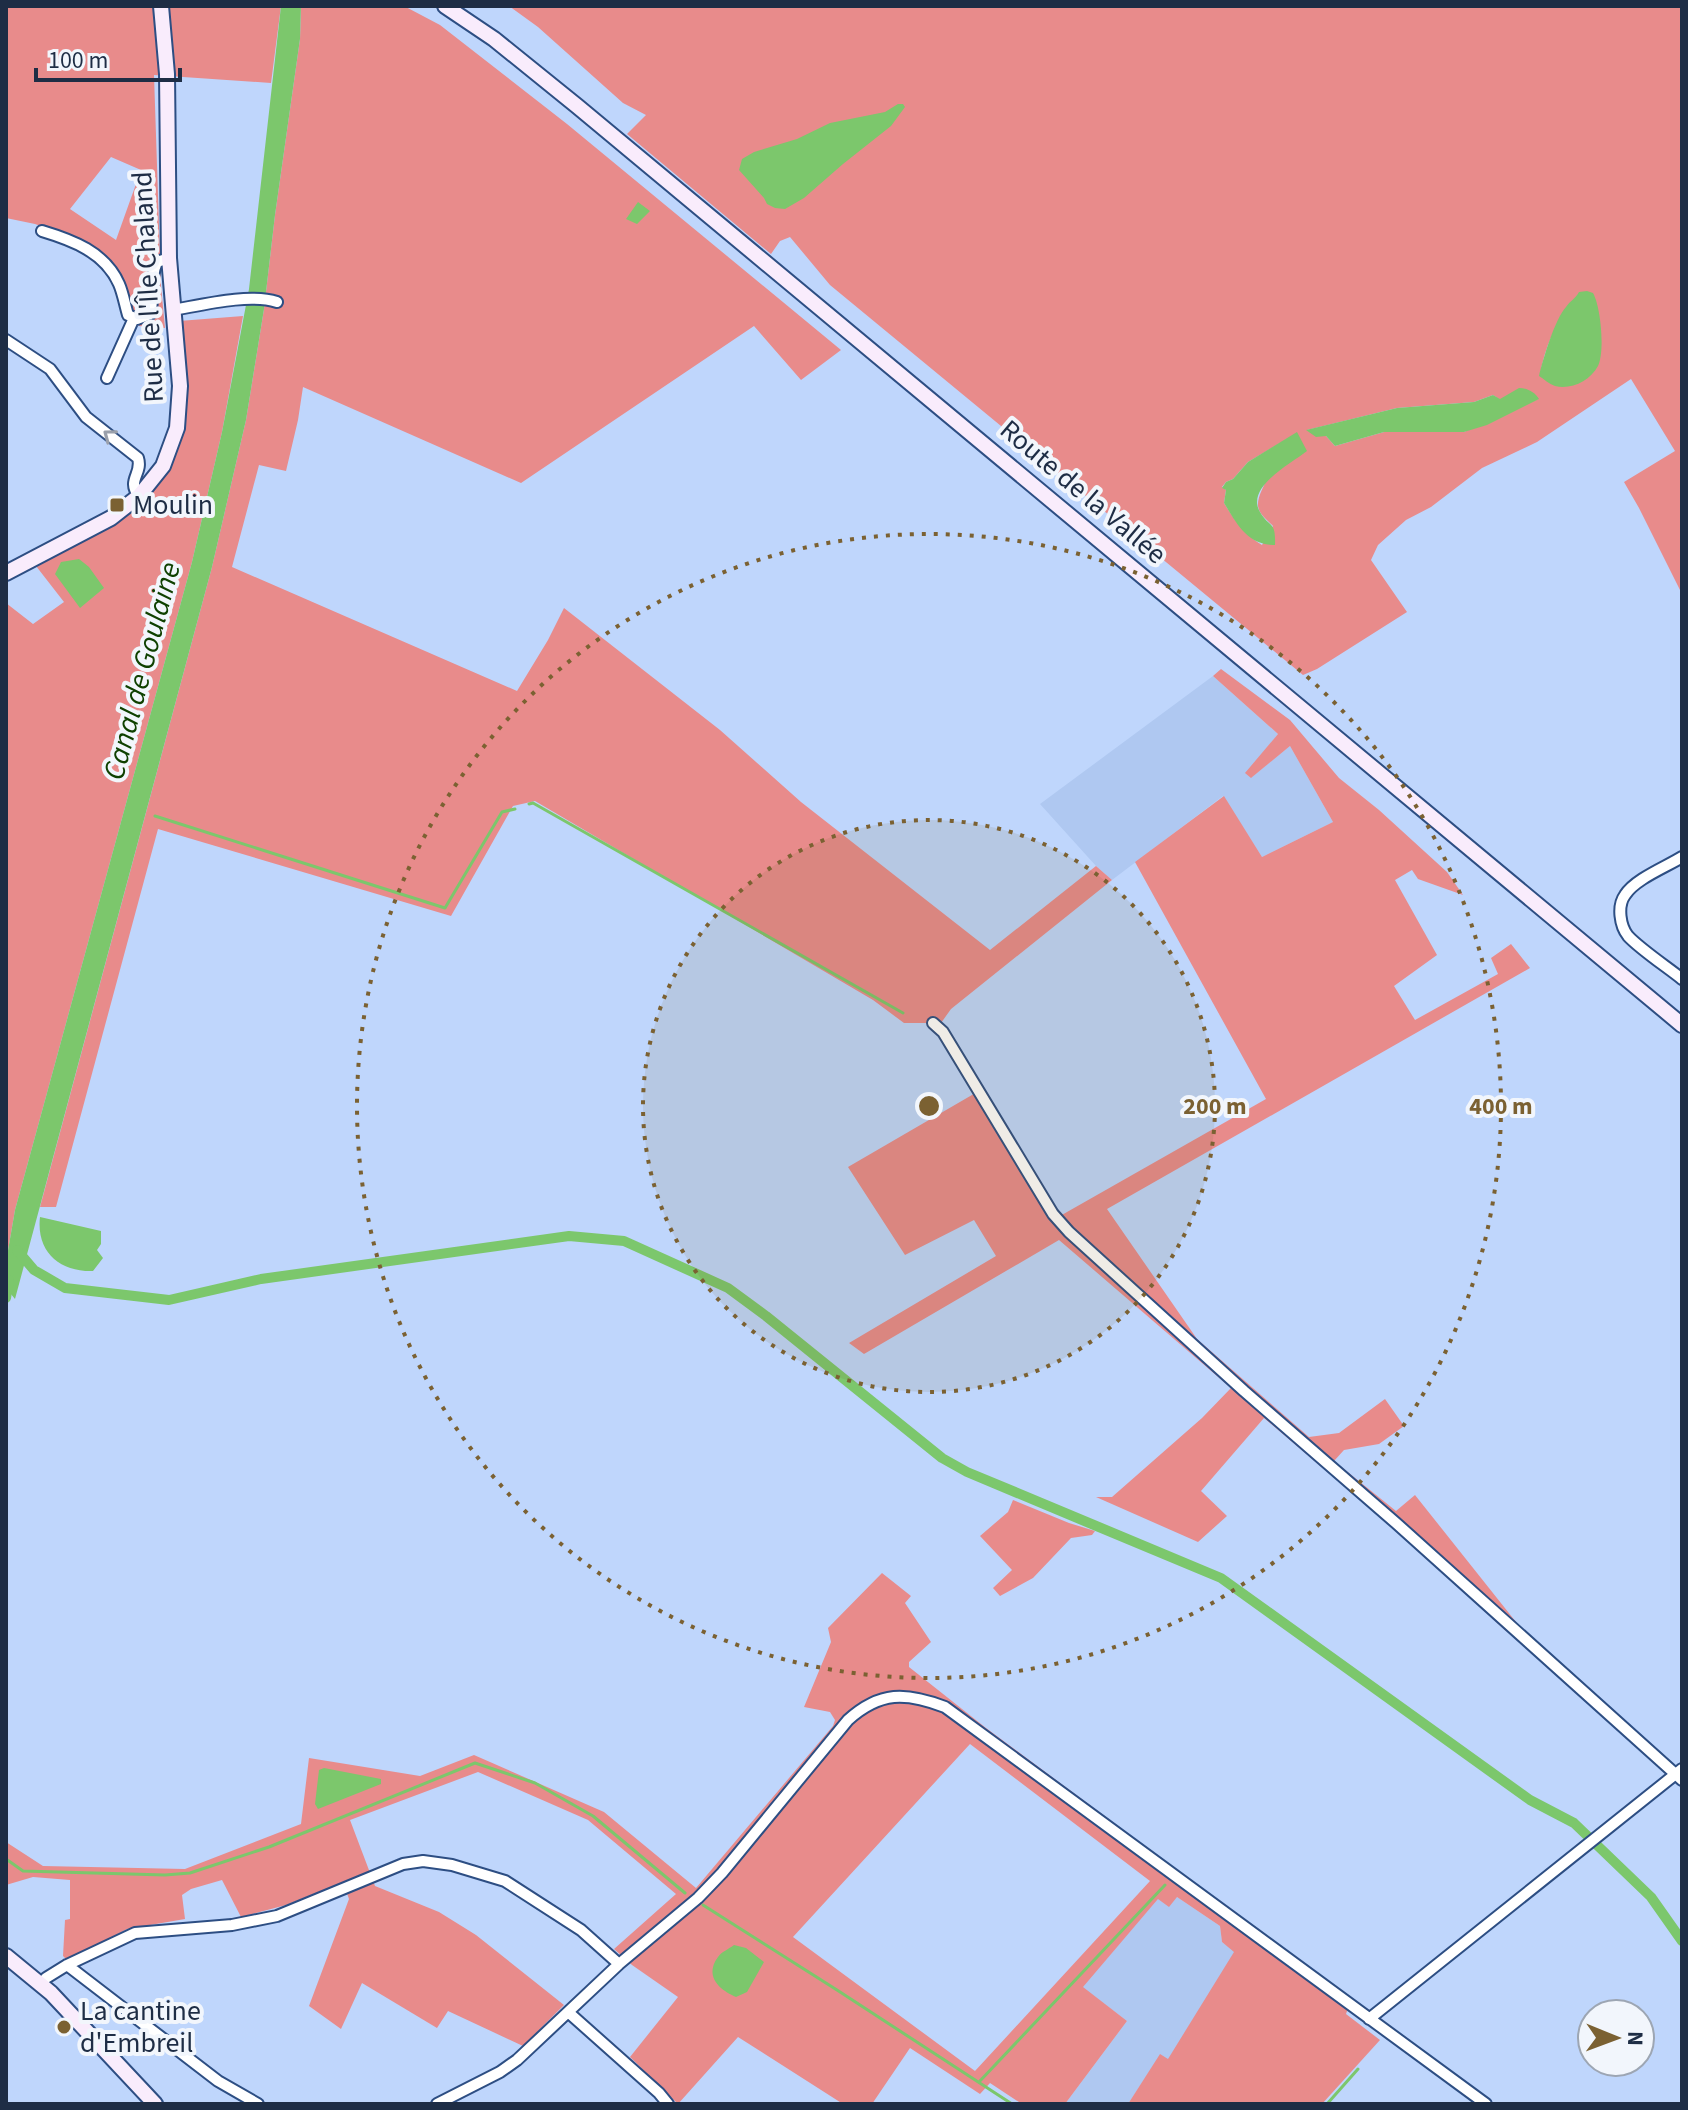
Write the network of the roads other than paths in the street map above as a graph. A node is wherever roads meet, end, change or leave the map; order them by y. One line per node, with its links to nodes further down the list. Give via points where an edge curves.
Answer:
1 (161, 6): 4 (main road, Rue de l'Île Chaland)
2 (445, 6): 15 (main road, Route de la Vallée, via 577,106)
3 (42, 231): 7 (street, via 89,249 118,282 128,315)
4 (169, 258): 6 (main road, Rue de l'Île Chaland); 7 (street, via 157,262 152,274 150,314)
5 (274, 301): 6 (street, via 233,300)
6 (173, 310): 10 (main road, Rue de l'Île Chaland, via 180,386 177,428 163,466)
7 (134, 318): 9 (street)
8 (6, 340): 10 (street, one-way to 8, via 133,487 138,458 86,417 56,375)
9 (107, 378)
10 (139, 496): 11 (main road, Rue de l'Île Chaland, via 111,518)
11 (6, 573)
12 (1682, 857): 13 (street, via 1637,883 1621,903 1621,924 1628,936)
13 (1682, 979)
14 (933, 1023): 16 (street, via 1069,1232)
15 (1682, 1025)
16 (1680, 1774): 22 (street)
17 (6, 1956): 20 (main road)
18 (619, 1964): 19 (street, via 581,1930 505,1881 423,1861 403,1864 277,1916 135,1933); 21 (street); 22 (street, via 722,1873 848,1720 862,1708 897,1696 945,1707)
19 (67, 1965): 20 (street); 24 (street, via 218,2081)
20 (41, 1984): 23 (main road)
21 (568, 2012): 25 (street, via 500,2072); 26 (street)
22 (1369, 2019): 27 (street)
23 (155, 2104)
24 (258, 2104)
25 (437, 2104)
26 (668, 2104)
27 (1486, 2104)

